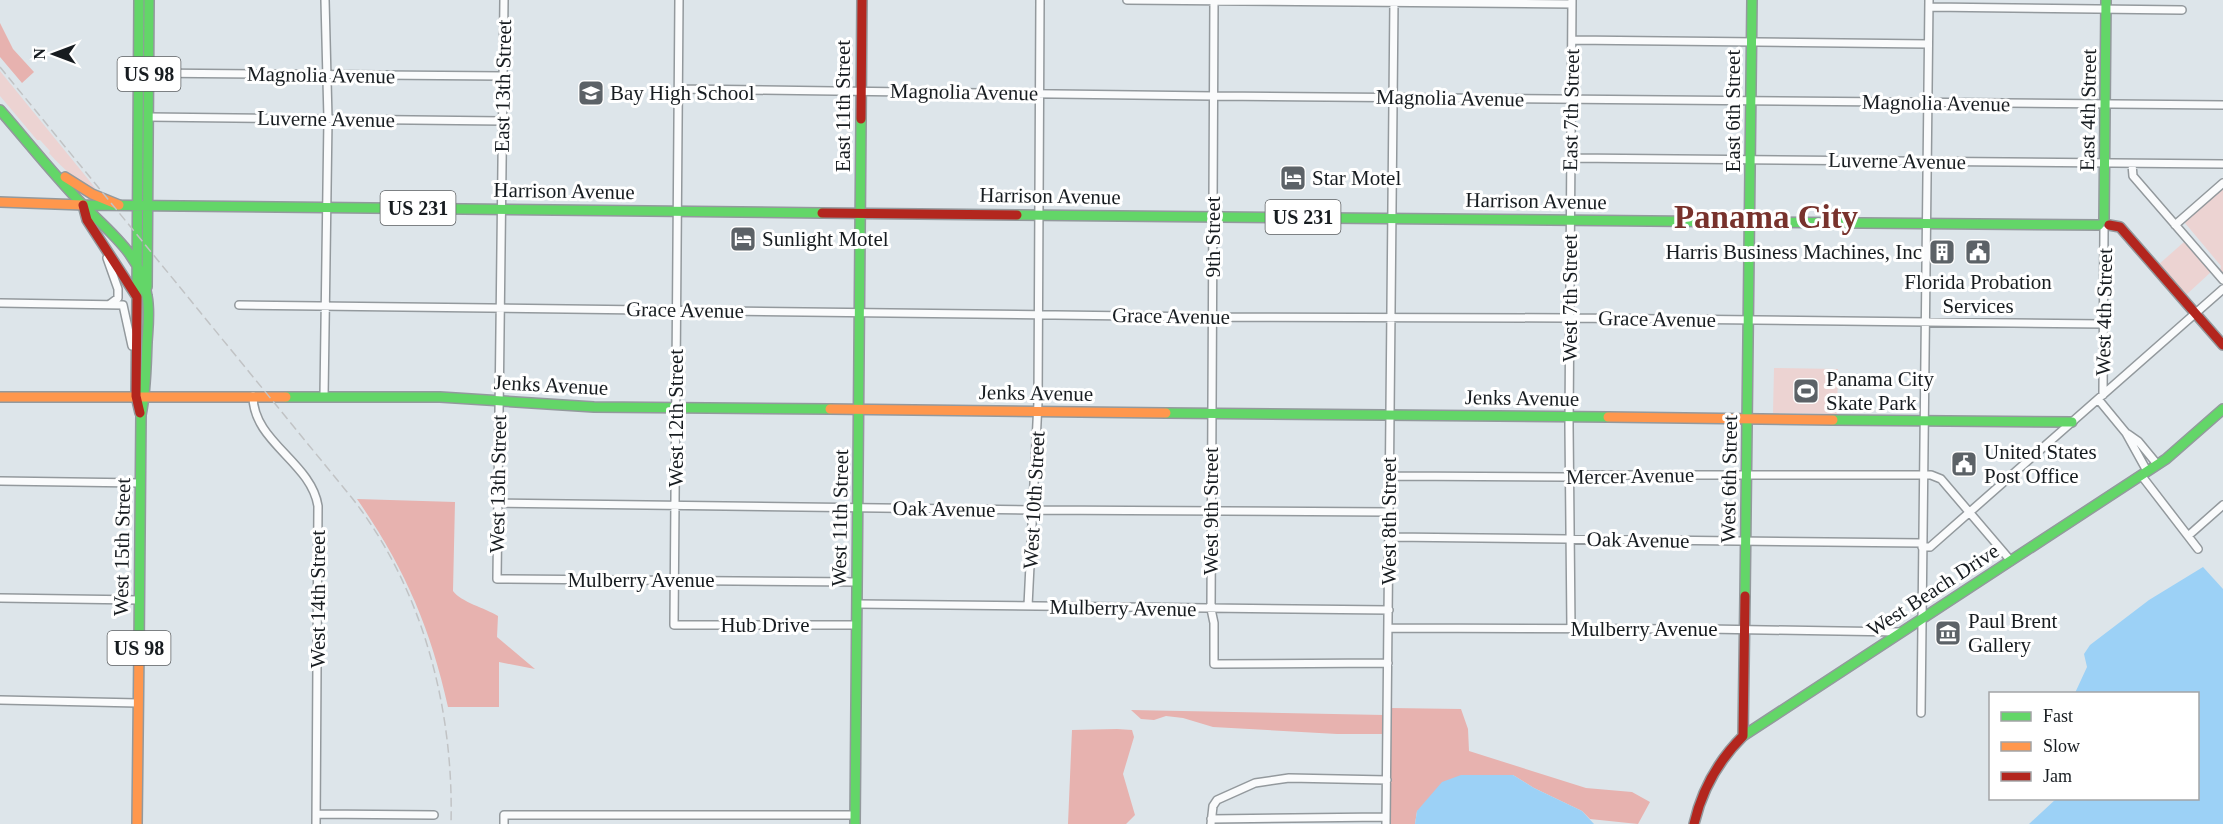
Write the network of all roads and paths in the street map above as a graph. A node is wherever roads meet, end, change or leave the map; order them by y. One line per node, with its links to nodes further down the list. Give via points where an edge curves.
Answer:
1 (139, 0): 19 (main road, US 98)
2 (149, 0): 19 (main road, US 98)
3 (325, 0): 20 (street)
4 (504, 0): 21 (street, East 13th Street)
5 (679, 0): 22 (street, West 12th Street)
6 (862, 0): 23 (main road, East 11th Street)
7 (1040, 0): 24 (street, West 10th Street)
8 (1127, 0): 10 (street)
9 (1752, 0): 17 (main road, East 6th Street)
10 (1214, 1): 11 (street); 25 (street, 9th Street)
11 (1394, 2): 12 (street); 26 (street, West 8th Street)
12 (1572, 2): 16 (street, East 7th Street)
13 (1929, 3): 14 (street); 18 (street)
14 (2106, 4): 15 (street); 30 (main road, East 4th Street)
15 (2182, 10)
16 (1572, 40): 17 (street); 27 (street, East 7th Street)
17 (1751, 42): 18 (street); 28 (main road, East 6th Street)
18 (1928, 44): 29 (street)
19 (144, 73): 20 (street, Magnolia Avenue); 33 (main road, US 98)
20 (327, 76): 21 (street, Magnolia Avenue); 34 (street)
21 (503, 76): 35 (street, East 13th Street)
22 (678, 88): 23 (street, Magnolia Avenue); 50 (street, West 12th Street)
23 (862, 90): 24 (street, Magnolia Avenue); 51 (main road, East 11th Street)
24 (1041, 94): 25 (street, Magnolia Avenue); 52 (street, West 10th Street)
25 (1213, 96): 26 (street, Magnolia Avenue); 53 (street, 9th Street)
26 (1394, 98): 27 (street, Magnolia Avenue); 54 (street, West 8th Street)
27 (1572, 100): 28 (street, Magnolia Avenue); 36 (street, East 7th Street)
28 (1751, 102): 29 (street, Magnolia Avenue); 37 (main road, East 6th Street)
29 (1928, 103): 30 (street, Magnolia Avenue); 38 (street)
30 (2105, 105): 31 (street, Magnolia Avenue); 39 (main road, East 4th Street)
31 (2223, 105)
32 (0, 110): 42 (main road)
33 (143, 117): 34 (street, Luverne Avenue); 47 (main road, US 98)
34 (328, 119): 35 (street, Luverne Avenue); 48 (street)
35 (503, 121): 49 (street, East 13th Street)
36 (1571, 158): 37 (street, Luverne Avenue); 55 (street, East 7th Street)
37 (1750, 160): 38 (street, Luverne Avenue); 56 (main road, East 6th Street)
38 (1926, 162): 39 (street, Luverne Avenue); 57 (street)
39 (2105, 163): 40 (street, Luverne Avenue); 58 (main road, East 4th Street)
40 (2132, 164): 41 (street, Luverne Avenue); 59 (street, via 2133,176)
41 (2223, 164)
42 (48, 166): 45 (main road); 46 (main road, via 85,190)
43 (2223, 183): 59 (street)
44 (0, 202): 45 (main road, Harrison Avenue)
45 (83, 205): 46 (main road, Harrison Avenue / US 231); 60 (main road); 61 (main road, via 99,217)
46 (119, 205): 47 (main road, Harrison Avenue / US 231)
47 (143, 205): 48 (main road, Harrison Avenue / US 231); 61 (main road, West 15th Street / US 98); 64 (main road, West 15th Street / US 98)
48 (327, 207): 49 (main road, Harrison Avenue / US 231); 69 (street)
49 (501, 209): 50 (main road, Harrison Avenue / US 231); 70 (street, West 13th Street)
50 (677, 210): 51 (main road, Harrison Avenue / US 231); 71 (street, West 12th Street)
51 (861, 212): 52 (main road, Harrison Avenue / US 231); 72 (main road, West 11th Street)
52 (1040, 214): 53 (main road, Harrison Avenue / US 231); 74 (street, West 10th Street)
53 (1213, 216): 54 (main road, Harrison Avenue / US 231); 75 (street, 9th Street)
54 (1392, 218): 55 (main road, Harrison Avenue / US 231); 76 (street, West 8th Street)
55 (1570, 219): 56 (main road, Harrison Avenue / US 231); 77 (street, West 7th Street)
56 (1750, 222): 57 (main road, Harrison Avenue); 78 (main road, West 6th Street)
57 (1925, 223): 58 (main road, Harrison Avenue); 79 (street)
58 (2104, 225): 73 (main road, via 2120,227); 80 (street, West 4th Street)
59 (2175, 225): 62 (street)
60 (101, 242): 65 (main road); 67 (street, via 119,291 118,298)
61 (137, 267): 64 (main road); 65 (main road, West 15th Street / US 98)
62 (2223, 280)
63 (2223, 289): 73 (street)
64 (147, 293): 84 (main road, West 15th Street / US 98)
65 (137, 297): 82 (main road, West 15th Street / US 98)
66 (0, 303): 67 (street)
67 (110, 304): 82 (street, via 123,305)
68 (239, 305): 69 (street, Grace Avenue)
69 (326, 306): 70 (street, Grace Avenue); 87 (street)
70 (500, 308): 71 (street, Grace Avenue); 89 (street, West 13th Street)
71 (677, 310): 72 (street, Grace Avenue); 90 (street, West 12th Street)
72 (860, 312): 74 (street, Grace Avenue); 91 (main road, West 11th Street)
73 (2195, 313): 81 (main road); 88 (street)
74 (1038, 314): 75 (street, Grace Avenue); 93 (street, West 10th Street)
75 (1212, 317): 76 (street, Grace Avenue); 94 (street, 9th Street)
76 (1391, 318): 77 (street, Grace Avenue); 96 (street, West 8th Street)
77 (1569, 318): 78 (street, Grace Avenue); 97 (street, West 7th Street)
78 (1748, 320): 79 (street, Grace Avenue); 98 (main road, West 6th Street)
79 (1924, 323): 80 (street, Grace Avenue); 99 (street)
80 (2103, 324): 88 (street, West 4th Street)
81 (2223, 345)
82 (136, 363): 83 (main road, West 15th Street / US 98)
83 (136, 396): 84 (main road, Jenks Avenue); 86 (main road, Jenks Avenue); 95 (main road, West 15th Street / US 98)
84 (146, 396): 85 (main road, Jenks Avenue); 95 (main road, West 15th Street / US 98)
85 (253, 396): 87 (main road, Jenks Avenue); 147 (street, West 14th Street, via 258,421 308,479 317,496)
86 (0, 397)
87 (324, 397): 89 (main road, Jenks Avenue)
88 (2100, 397): 100 (street); 101 (street, West 4th Street)
89 (499, 401): 90 (main road, Jenks Avenue); 110 (street, West 13th Street)
90 (676, 407): 91 (main road, Jenks Avenue); 111 (street, West 12th Street)
91 (859, 409): 93 (main road, Jenks Avenue); 113 (main road, West 11th Street)
92 (2223, 409): 102 (main road, West Beach Drive)
93 (1038, 411): 94 (main road, Jenks Avenue); 114 (street, West 10th Street)
94 (1211, 413): 96 (main road, Jenks Avenue); 115 (street, West 9th Street)
95 (141, 415): 109 (main road, West 15th Street / US 98)
96 (1390, 415): 97 (main road, Jenks Avenue); 107 (street, West 8th Street)
97 (1569, 417): 98 (main road, Jenks Avenue); 105 (street, West 7th Street)
98 (1747, 418): 99 (main road, Jenks Avenue); 104 (main road, West 6th Street)
99 (1923, 421): 100 (main road, Jenks Avenue); 106 (street)
100 (2072, 422): 117 (street)
101 (2126, 433): 102 (street, West 4th Street); 103 (street, West 4th Street)
102 (2157, 464): 103 (main road, West Beach Drive)
103 (2144, 473): 118 (street, West 4th Street); 124 (main road, West Beach Drive)
104 (1747, 474): 105 (street, Mercer Avenue); 106 (street, Mercer Avenue); 121 (main road, West 6th Street)
105 (1569, 475): 107 (street, Mercer Avenue); 120 (street, West 7th Street)
106 (1923, 475): 117 (street, Mercer Avenue, via 1939,477); 122 (street)
107 (1390, 476): 116 (street, West 8th Street)
108 (0, 481): 109 (street)
109 (140, 483): 129 (main road, West 15th Street / US 98)
110 (498, 503): 111 (street, Oak Avenue); 125 (street, West 13th Street)
111 (676, 505): 113 (street, Oak Avenue); 126 (street, West 12th Street)
112 (2223, 505): 118 (street)
113 (858, 507): 114 (street, Oak Avenue); 127 (main road, West 11th Street)
114 (1033, 510): 115 (street, Oak Avenue); 131 (street, West 10th Street)
115 (1211, 512): 116 (street, Oak Avenue); 132 (street, West 9th Street)
116 (1390, 512): 119 (street, West 8th Street)
117 (1969, 512): 122 (street, via 1929,547); 124 (street, Mercer Avenue)
118 (2188, 536): 123 (street, West 4th Street)
119 (1390, 537): 120 (street, Oak Avenue); 133 (street, West 8th Street)
120 (1571, 539): 121 (street, Oak Avenue); 138 (street, West 7th Street)
121 (1746, 542): 122 (street, Oak Avenue); 139 (main road, West 6th Street)
122 (1922, 545): 134 (street)
123 (2198, 549)
124 (2011, 561): 134 (main road, West Beach Drive)
125 (497, 579): 126 (street, Mulberry Avenue)
126 (675, 580): 127 (street, Mulberry Avenue); 135 (street, West 12th Street)
127 (857, 582): 130 (main road, West 11th Street)
128 (0, 598): 129 (street)
129 (139, 600): 143 (main road, West 15th Street / US 98)
130 (857, 604): 131 (street, Mulberry Avenue); 136 (main road, West 11th Street)
131 (1028, 606): 132 (street, Mulberry Avenue)
132 (1211, 609): 133 (street, Mulberry Avenue); 141 (street, via 1214,664)
133 (1389, 610): 137 (street, West 8th Street)
134 (1922, 619): 140 (main road, West Beach Drive); 144 (street)
135 (674, 625): 136 (street, Hub Drive)
136 (857, 626): 149 (main road, West 11th Street)
137 (1389, 628): 138 (street, Mulberry Avenue); 141 (street, West 8th Street)
138 (1571, 628): 139 (street, Mulberry Avenue)
139 (1745, 629): 140 (street, Mulberry Avenue); 145 (main road, West 6th Street)
140 (1900, 632): 145 (main road, West Beach Drive)
141 (1388, 663): 146 (street, West 8th Street)
142 (0, 700): 143 (street)
143 (138, 703): 152 (main road, West 15th Street / US 98)
144 (1921, 713)
145 (1743, 736): 155 (main road, West Beach Drive, via 1708,780)
146 (1387, 780): 150 (street, via 1280,779 1256,783 1217,800); 151 (street, West 8th Street)
147 (316, 814): 148 (street); 153 (street, West 14th Street)
148 (434, 815)
149 (855, 819): 154 (street, via 504,815)
150 (1211, 821): 151 (street)
151 (1386, 821)
152 (137, 824)
153 (316, 824)
154 (504, 824)
155 (1694, 824)

